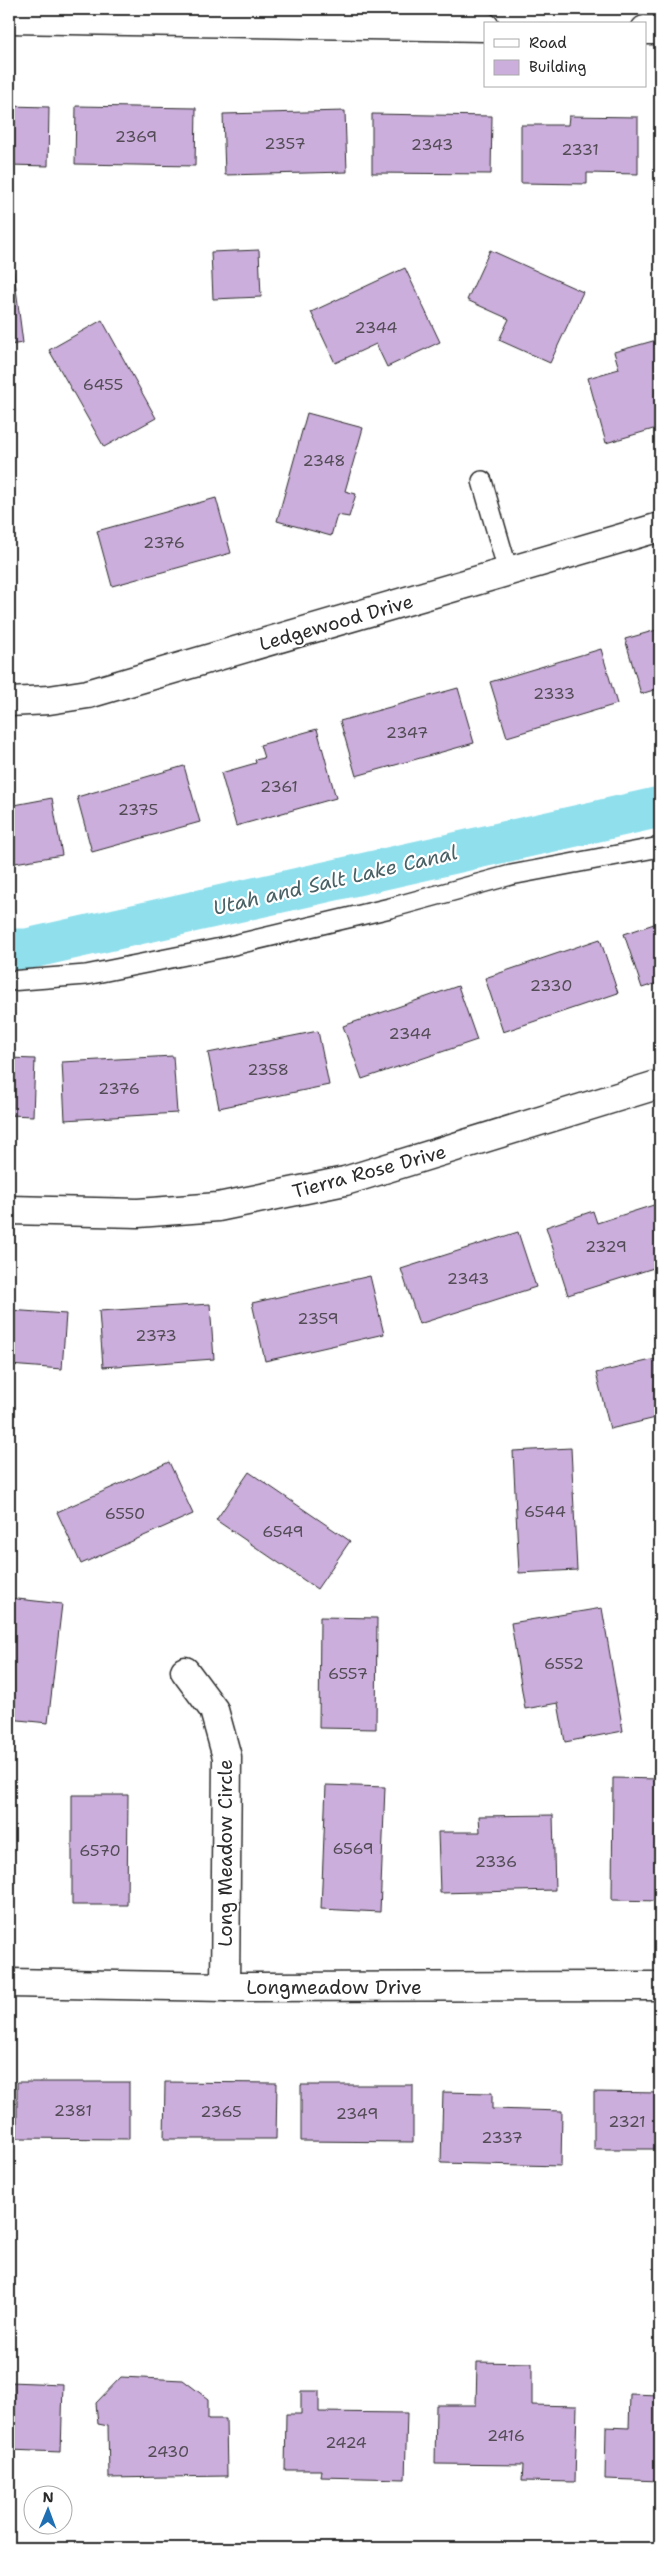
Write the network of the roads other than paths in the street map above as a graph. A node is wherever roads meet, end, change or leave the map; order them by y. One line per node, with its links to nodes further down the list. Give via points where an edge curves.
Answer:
1 (431, 17): 2 (street); 3 (street)
2 (9, 19)
3 (484, 27)
4 (646, 30): 5 (street)
5 (660, 30)
6 (482, 481): 8 (lane)
7 (660, 526): 8 (street, Ledgewood Drive)
8 (508, 571): 9 (street, Ledgewood Drive, via 88,694 49,700)
9 (9, 699)
10 (660, 847): 11 (lane, via 511,874 390,908 212,950 86,975)
11 (9, 981)
12 (660, 1084): 13 (street, Tierra Rose Drive, via 345,1181 218,1207 138,1213)
13 (9, 1210)
14 (185, 1671): 17 (street, Long Meadow Circle, via 214,1710 227,1757)
15 (9, 1983): 17 (street, Longmeadow Drive)
16 (660, 1986): 17 (street, Longmeadow Drive)
17 (225, 1987)

